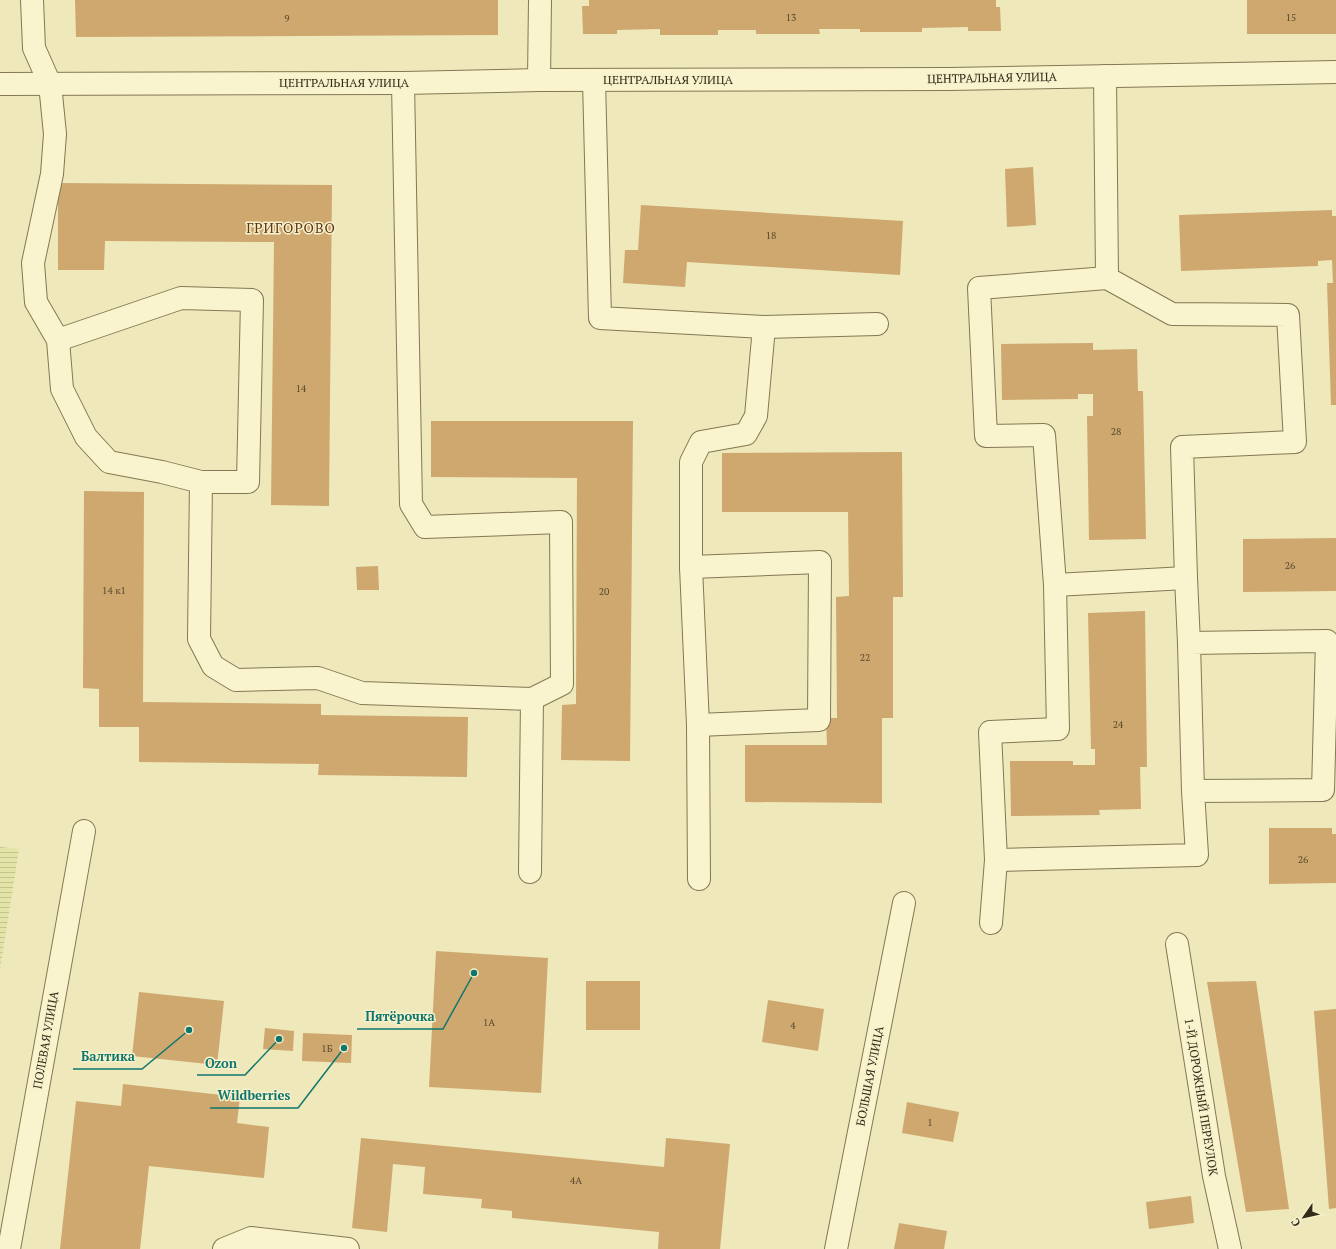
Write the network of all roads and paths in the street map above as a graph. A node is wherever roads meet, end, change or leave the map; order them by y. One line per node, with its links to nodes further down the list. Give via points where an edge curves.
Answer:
1 (32, 0): 9 (street, via 34,48)
2 (540, 0): 5 (street)
3 (1336, 72): 4 (street, ЦЕНТРАЛЬНАЯ УЛИЦА)
4 (1105, 76): 6 (street, ЦЕНТРАЛЬНАЯ УЛИЦА); 10 (street)
5 (539, 80): 6 (street, ЦЕНТРАЛЬНАЯ УЛИЦА); 7 (street, ЦЕНТРАЛЬНАЯ УЛИЦА)
6 (594, 80): 12 (street, via 600,318)
7 (403, 83): 9 (street, ЦЕНТРАЛЬНАЯ УЛИЦА); 19 (street, via 411,504 425,527 562,522 562,684)
8 (0, 84): 9 (street, ЦЕНТРАЛЬНАЯ УЛИЦА)
9 (50, 84): 13 (street, via 55,134 52,174 33,263 36,302)
10 (1106, 278): 16 (street, via 1172,314 1288,315 1295,442 1182,447); 17 (street, via 979,288 986,436 1044,435)
11 (877, 324): 12 (street)
12 (764, 327): 15 (street, via 756,416 746,434 701,442 690,462)
13 (58, 340): 14 (street, via 62,389 86,437 109,462); 14 (street, via 180,298 252,300 248,482)
14 (201, 482): 19 (street, via 199,639 213,666 236,680 318,678 362,693)
15 (691, 567): 20 (street); 20 (street, via 820,562 819,720)
16 (1186, 578): 17 (street); 18 (street)
17 (1055, 585): 23 (street, via 1058,729 990,732)
18 (1190, 642): 21 (street); 21 (street, via 1327,641 1323,790)
19 (532, 699): 24 (street)
20 (698, 725): 25 (street)
21 (1193, 791): 23 (street, via 1197,855)
22 (84, 831): 29 (street, ПОЛЕВАЯ УЛИЦА)
23 (996, 860): 27 (street)
24 (530, 872)
25 (699, 879)
26 (904, 903): 32 (street, БОЛЬШАЯ УЛИЦА)
27 (991, 923)
28 (1177, 944): 33 (street, 1-Й ДОРОЖНЫЙ ПЕРЕУЛОК, via 1214,1176)
29 (9, 1249)
30 (224, 1249): 31 (street, via 251,1238)
31 (348, 1249)
32 (836, 1249)
33 (1230, 1249)

